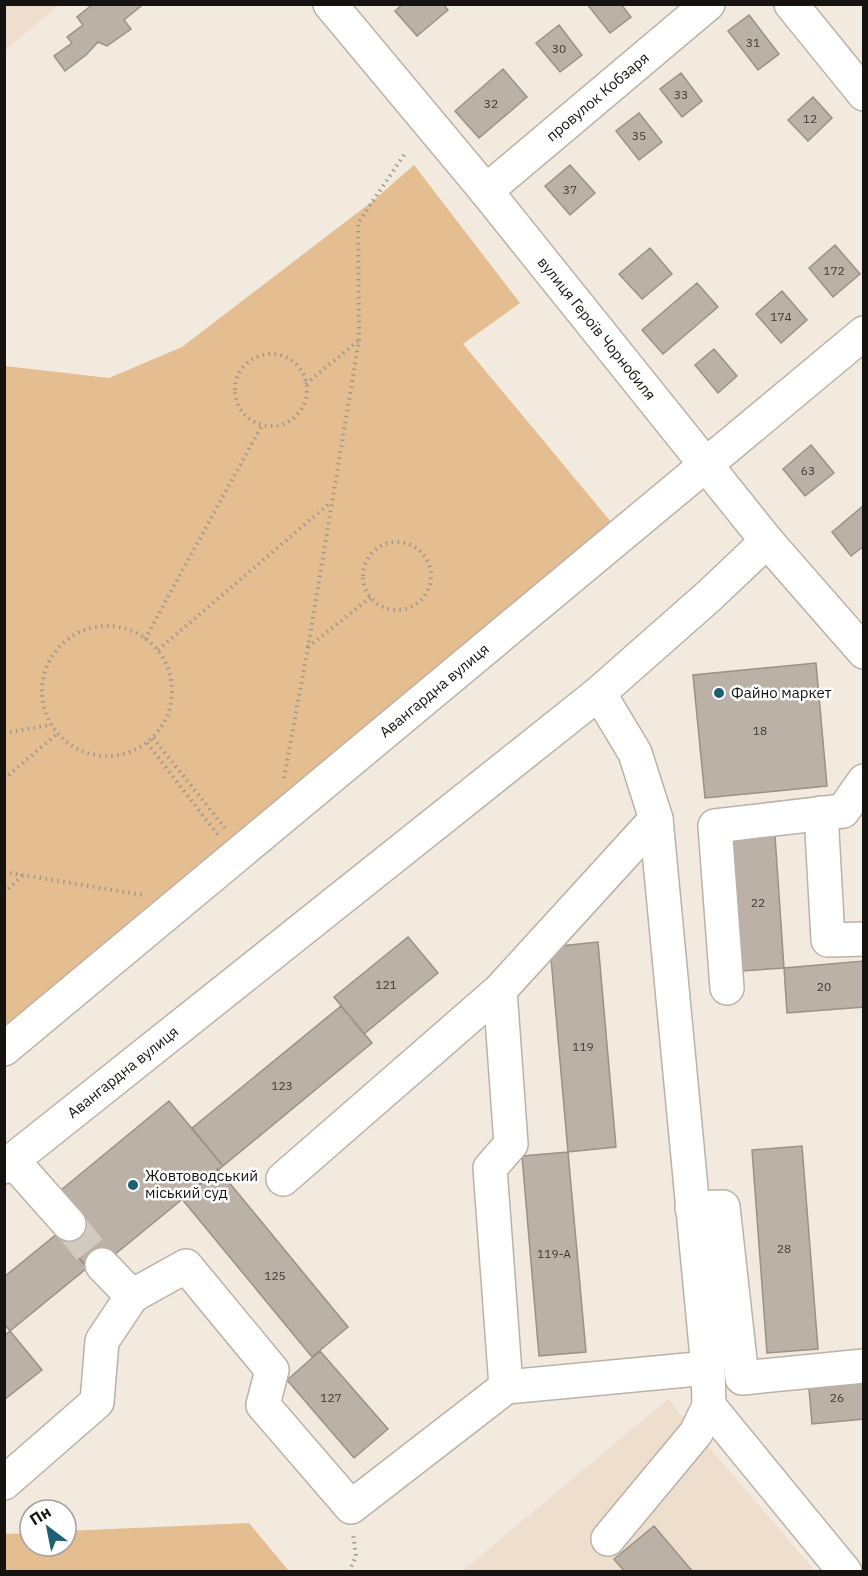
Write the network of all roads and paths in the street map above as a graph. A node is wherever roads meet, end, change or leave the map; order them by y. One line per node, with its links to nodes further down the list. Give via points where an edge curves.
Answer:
1 (330, 4): 6 (street, вулиця Героїв Чорнобиля)
2 (708, 4): 6 (street, провулок Кобзаря)
3 (791, 4): 4 (street)
4 (864, 94)
5 (406, 152): 8 (path, via 358,223)
6 (486, 191): 11 (street, вулиця Героїв Чорнобиля)
7 (864, 333): 11 (street, Авангардна вулиця)
8 (359, 340): 9 (path); 12 (path)
9 (306, 384): 10 (path, via 306,396 295,416 285,423); 10 (path, via 295,363 274,354 251,359 242,367 234,389 236,401 247,416)
10 (262, 425): 15 (path)
11 (705, 465): 13 (street, вулиця Героїв Чорнобиля); 29 (street, Авангардна вулиця)
12 (332, 501): 16 (path); 17 (path)
13 (767, 542): 18 (street, вулиця Героїв Чорнобиля); 19 (street, Авангардна вулиця)
14 (371, 597): 14 (path, via 364,570 375,551 384,545 406,544 424,556 430,566 429,588 415,605 394,610); 16 (path)
15 (145, 639): 17 (path); 20 (path, via 120,627 98,626 77,633 59,646 47,664 41,684 42,705)
16 (308, 647): 29 (path)
17 (158, 650): 23 (path, via 169,669 173,692 169,713)
18 (864, 652)
19 (599, 693): 28 (street, via 635,753); 39 (street, Авангардна вулиця)
20 (50, 725): 21 (path); 22 (path)
21 (4, 733)
22 (57, 734): 24 (path, via 81,752 102,757 123,755); 25 (path)
23 (153, 738): 24 (path); 30 (path)
24 (147, 743): 30 (path)
25 (4, 779)
26 (864, 781): 27 (street, via 843,811)
27 (821, 813): 35 (street, via 828,940); 36 (street, via 715,826)
28 (656, 819): 37 (street); 41 (street)
29 (276, 822): 30 (street, Авангардна вулиця)
30 (239, 854): 34 (street, Авангардна вулиця)
31 (4, 872): 32 (path)
32 (23, 875): 33 (path); 34 (path)
33 (4, 893)
34 (181, 902): 38 (street, Авангардна вулиця)
35 (864, 939)
36 (726, 988)
37 (500, 990): 40 (street); 47 (street, via 511,1144 490,1168)
38 (4, 1049)
39 (9, 1164): 42 (street)
40 (283, 1179)
41 (692, 1208): 45 (street, via 723,1207 742,1378); 46 (street)
42 (69, 1224)
43 (102, 1265): 44 (street)
44 (132, 1296): 49 (street, via 102,1341 97,1402); 50 (street, via 186,1266 272,1370 263,1405)
45 (864, 1366)
46 (708, 1368): 47 (street); 48 (street)
47 (506, 1387): 50 (street)
48 (709, 1407): 51 (street, via 696,1433); 53 (street)
49 (4, 1483)
50 (351, 1507): 52 (path, via 356,1556)
51 (608, 1539)
52 (349, 1572)
53 (845, 1572)

